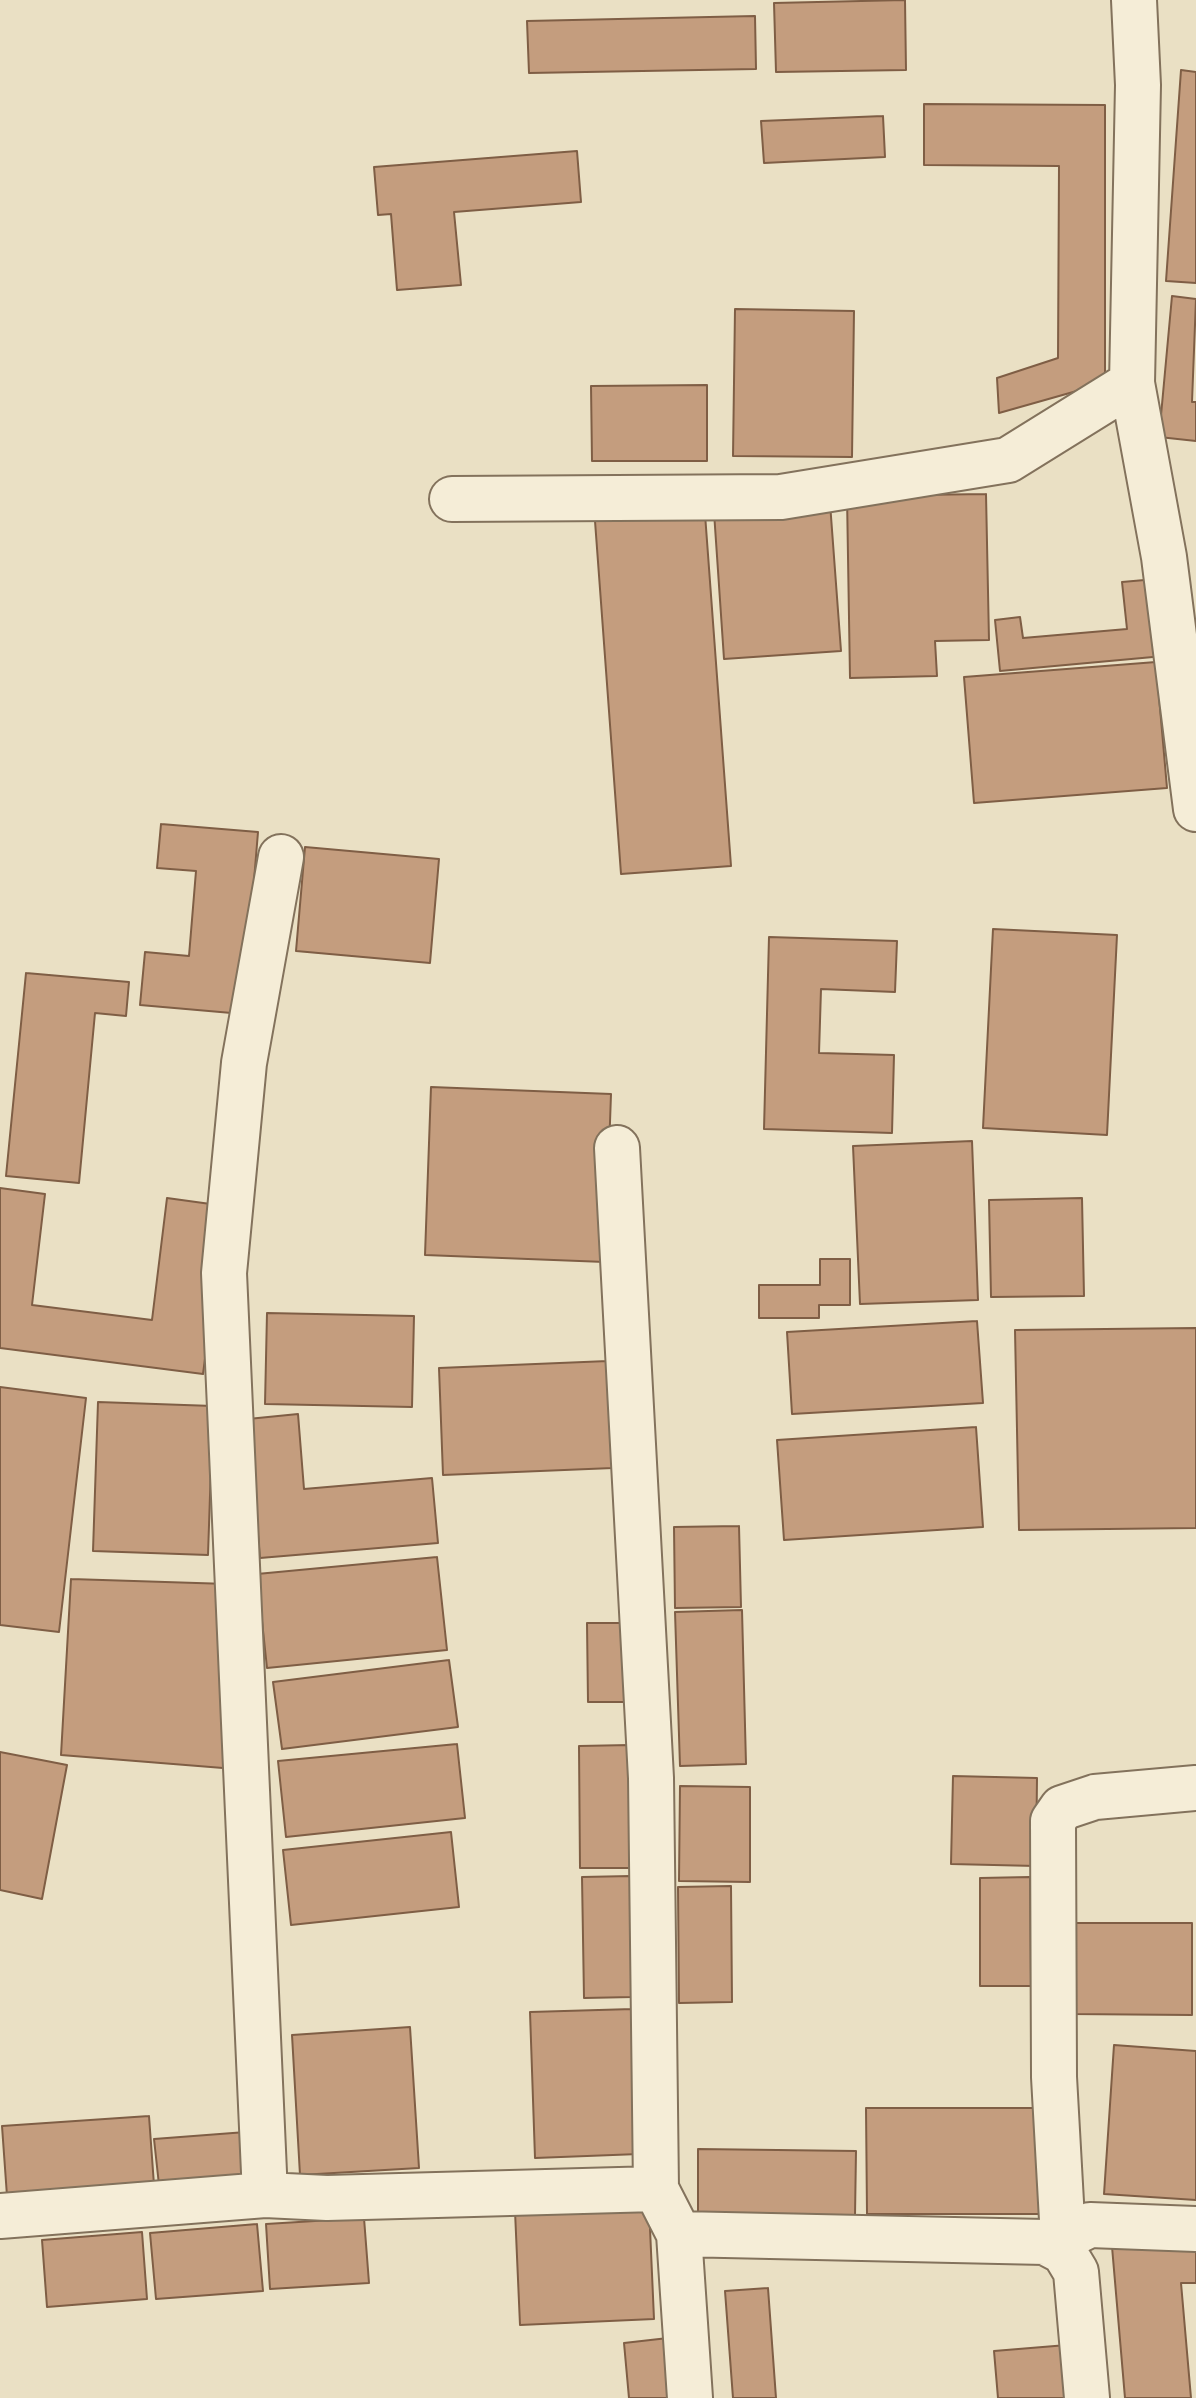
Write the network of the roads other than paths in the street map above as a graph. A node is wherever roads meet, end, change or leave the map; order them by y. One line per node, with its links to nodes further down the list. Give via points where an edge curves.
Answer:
1 (1134, 0): 2 (street, via 1138,85)
2 (1132, 383): 3 (street, via 1008,460 781,497); 4 (street, via 1164,557)
3 (452, 499)
4 (1196, 809)
5 (281, 857): 9 (street, via 244,1063 224,1273)
6 (617, 1148): 8 (street, via 651,1778)
7 (1196, 1788): 13 (street, via 1095,1797 1062,1808 1053,1821 1054,2077)
8 (656, 2189): 9 (street); 12 (street)
9 (265, 2195): 10 (street)
10 (0, 2216)
11 (1196, 2229): 13 (street, via 1090,2225)
12 (679, 2234): 13 (street); 14 (street)
13 (1064, 2245): 15 (street, via 1076,2272)
14 (690, 2398)
15 (1087, 2398)

